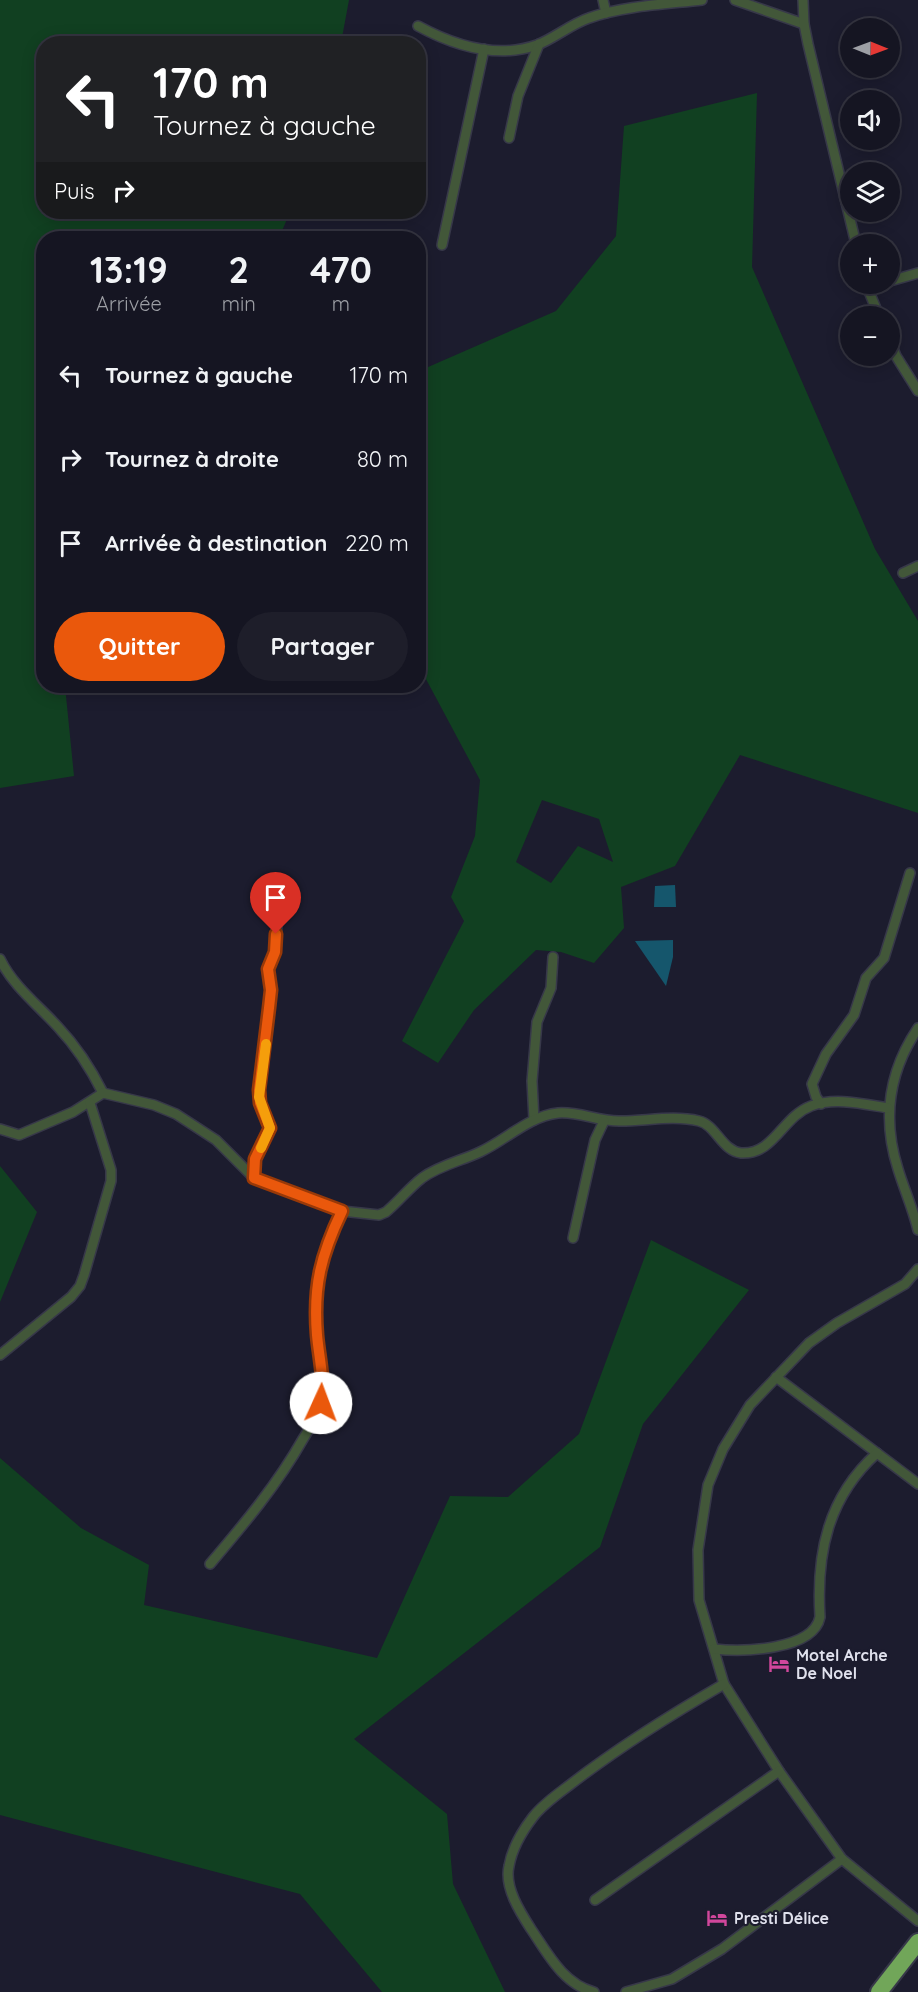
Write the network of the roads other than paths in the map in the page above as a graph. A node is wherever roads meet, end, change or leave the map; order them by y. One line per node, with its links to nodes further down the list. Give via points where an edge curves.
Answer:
1 (603, 0): 5 (street)
2 (702, 0): 5 (street)
3 (735, 0): 6 (street)
4 (803, 0): 6 (street)
5 (606, 13): 8 (street, via 588,18)
6 (804, 24): 11 (street)
7 (418, 27): 9 (street, via 463,46)
8 (539, 44): 9 (street); 10 (street, via 518,96)
9 (484, 50): 12 (street)
10 (509, 138)
11 (854, 234)
12 (442, 245)
13 (918, 273): 14 (street)
14 (900, 278)
15 (900, 363): 16 (street)
16 (918, 392)
17 (918, 566): 18 (street)
18 (903, 573)
19 (910, 873): 26 (street, via 884,958 866,978 854,1015 826,1054 812,1084)
20 (278, 915): 31 (street, via 275,952 268,969 271,990 259,1090 270,1128 255,1159)
21 (553, 957): 28 (street, via 551,988 537,1022 532,1082)
22 (0, 959): 24 (street, via 16,984 82,1056)
23 (918, 1028): 27 (street, via 901,1056)
24 (103, 1093): 25 (street); 31 (street, via 176,1114 216,1140)
25 (90, 1103): 30 (street, via 19,1135); 36 (street, via 111,1180 84,1275 71,1297)
26 (821, 1104): 27 (street, via 848,1102); 29 (street, via 792,1116 757,1151 741,1153 732,1150 707,1124 699,1121)
27 (888, 1108): 33 (street, via 889,1135)
28 (534, 1120): 29 (street, via 557,1113); 32 (street, via 481,1151 433,1171 386,1212 379,1215)
29 (604, 1121): 34 (street, via 595,1140)
30 (0, 1129)
31 (254, 1178): 32 (street)
32 (342, 1211): 40 (street, via 324,1250 316,1285 321,1403 292,1459 253,1514)
33 (918, 1230)
34 (573, 1238)
35 (918, 1269): 37 (street, via 905,1284 809,1343)
36 (0, 1355)
37 (776, 1377): 38 (street); 41 (street, via 735,1427 708,1485 698,1550 698,1582 704,1622)
38 (877, 1453): 39 (street); 41 (street, via 858,1472 831,1518 823,1542 820,1617 812,1632 798,1640 744,1652)
39 (918, 1484)
40 (210, 1564)
41 (714, 1649): 42 (street)
42 (724, 1684): 43 (street); 48 (street, via 588,1771 548,1802 534,1816 513,1854 508,1867 509,1882 527,1921 557,1968)
43 (779, 1771): 44 (street); 45 (street)
44 (842, 1859): 46 (street); 49 (street, via 722,1949 672,1979)
45 (595, 1900)
46 (918, 1921)
47 (918, 1942): 50 (highway)
48 (594, 1992)
49 (626, 1992)
50 (879, 1992)

